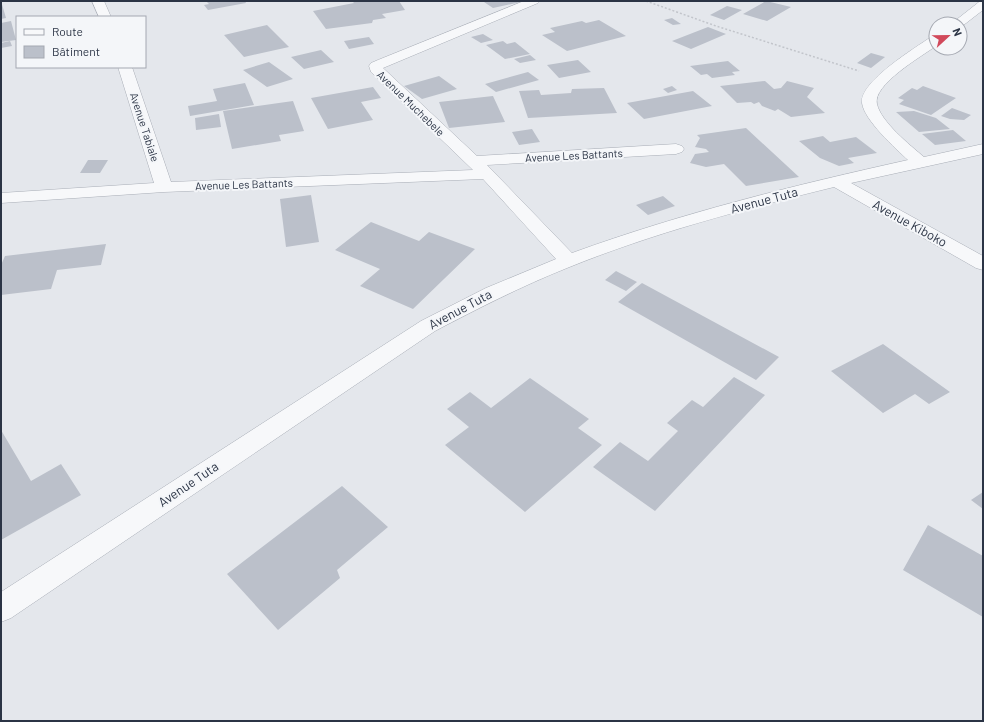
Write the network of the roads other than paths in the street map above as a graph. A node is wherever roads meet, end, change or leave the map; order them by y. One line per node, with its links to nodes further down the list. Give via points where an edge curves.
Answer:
1 (98, 1): 4 (street)
2 (534, 1): 10 (street, Avenue Muchebele, via 375,68)
3 (983, 4): 5 (street)
4 (105, 16)
5 (967, 16)
6 (928, 46): 11 (street, via 882,79 868,99 889,132)
7 (126, 68): 14 (street, Avenue Tabiale)
8 (676, 148): 10 (street, Avenue Les Battants)
9 (983, 149): 11 (street, Avenue Tuta)
10 (472, 161): 12 (street, Avenue Muchebele)
11 (920, 162): 13 (street, Avenue Tuta)
12 (487, 174): 14 (street, Avenue Les Battants); 16 (street, Avenue Muchebele)
13 (836, 182): 16 (street, Avenue Tuta, via 668,226); 17 (street, Avenue Kiboko)
14 (164, 187): 15 (street, Avenue Les Battants)
15 (1, 198)
16 (569, 261): 18 (street, Avenue Tuta, via 514,282 428,326)
17 (983, 264)
18 (1, 608)

